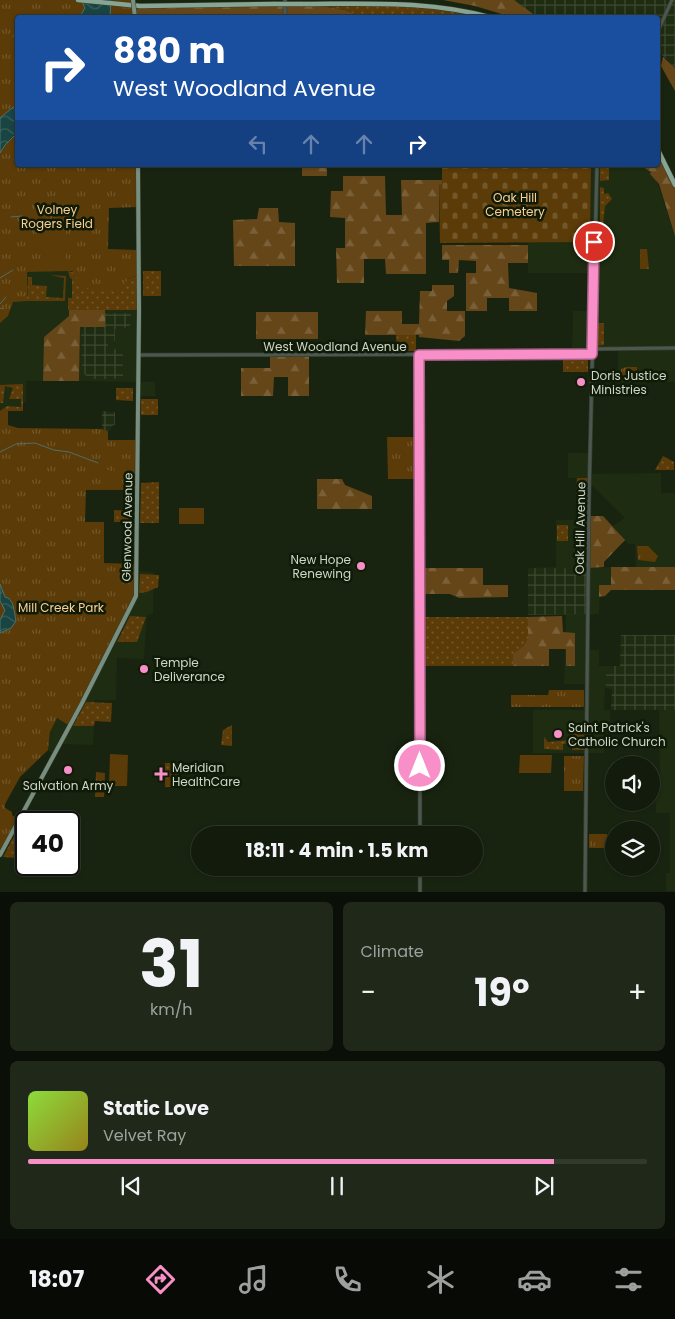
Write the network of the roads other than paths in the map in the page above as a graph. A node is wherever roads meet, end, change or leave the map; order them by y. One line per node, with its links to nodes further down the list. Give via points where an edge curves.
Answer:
1 (78, 0): 7 (highway, bridge, via 122,5 423,4)
2 (134, 0): 5 (main road, bridge)
3 (285, 0): 6 (street)
4 (672, 0): 8 (street)
5 (136, 15)
6 (286, 15)
7 (481, 15)
8 (660, 27)
9 (660, 154): 12 (highway)
10 (138, 167): 16 (main road, Glenwood Avenue)
11 (597, 167): 14 (street, Oak Hill Avenue)
12 (675, 185)
13 (675, 348): 14 (street)
14 (592, 349): 15 (street, Oak Hill Avenue)
15 (592, 354): 17 (street, West Woodland Avenue); 22 (street, Oak Hill Avenue)
16 (138, 355): 17 (street, West Woodland Avenue); 19 (main road, Glenwood Avenue, via 136,596)
17 (419, 355): 18 (street)
18 (420, 826)
19 (0, 855)
20 (420, 876): 21 (street)
21 (420, 892)
22 (585, 892)

